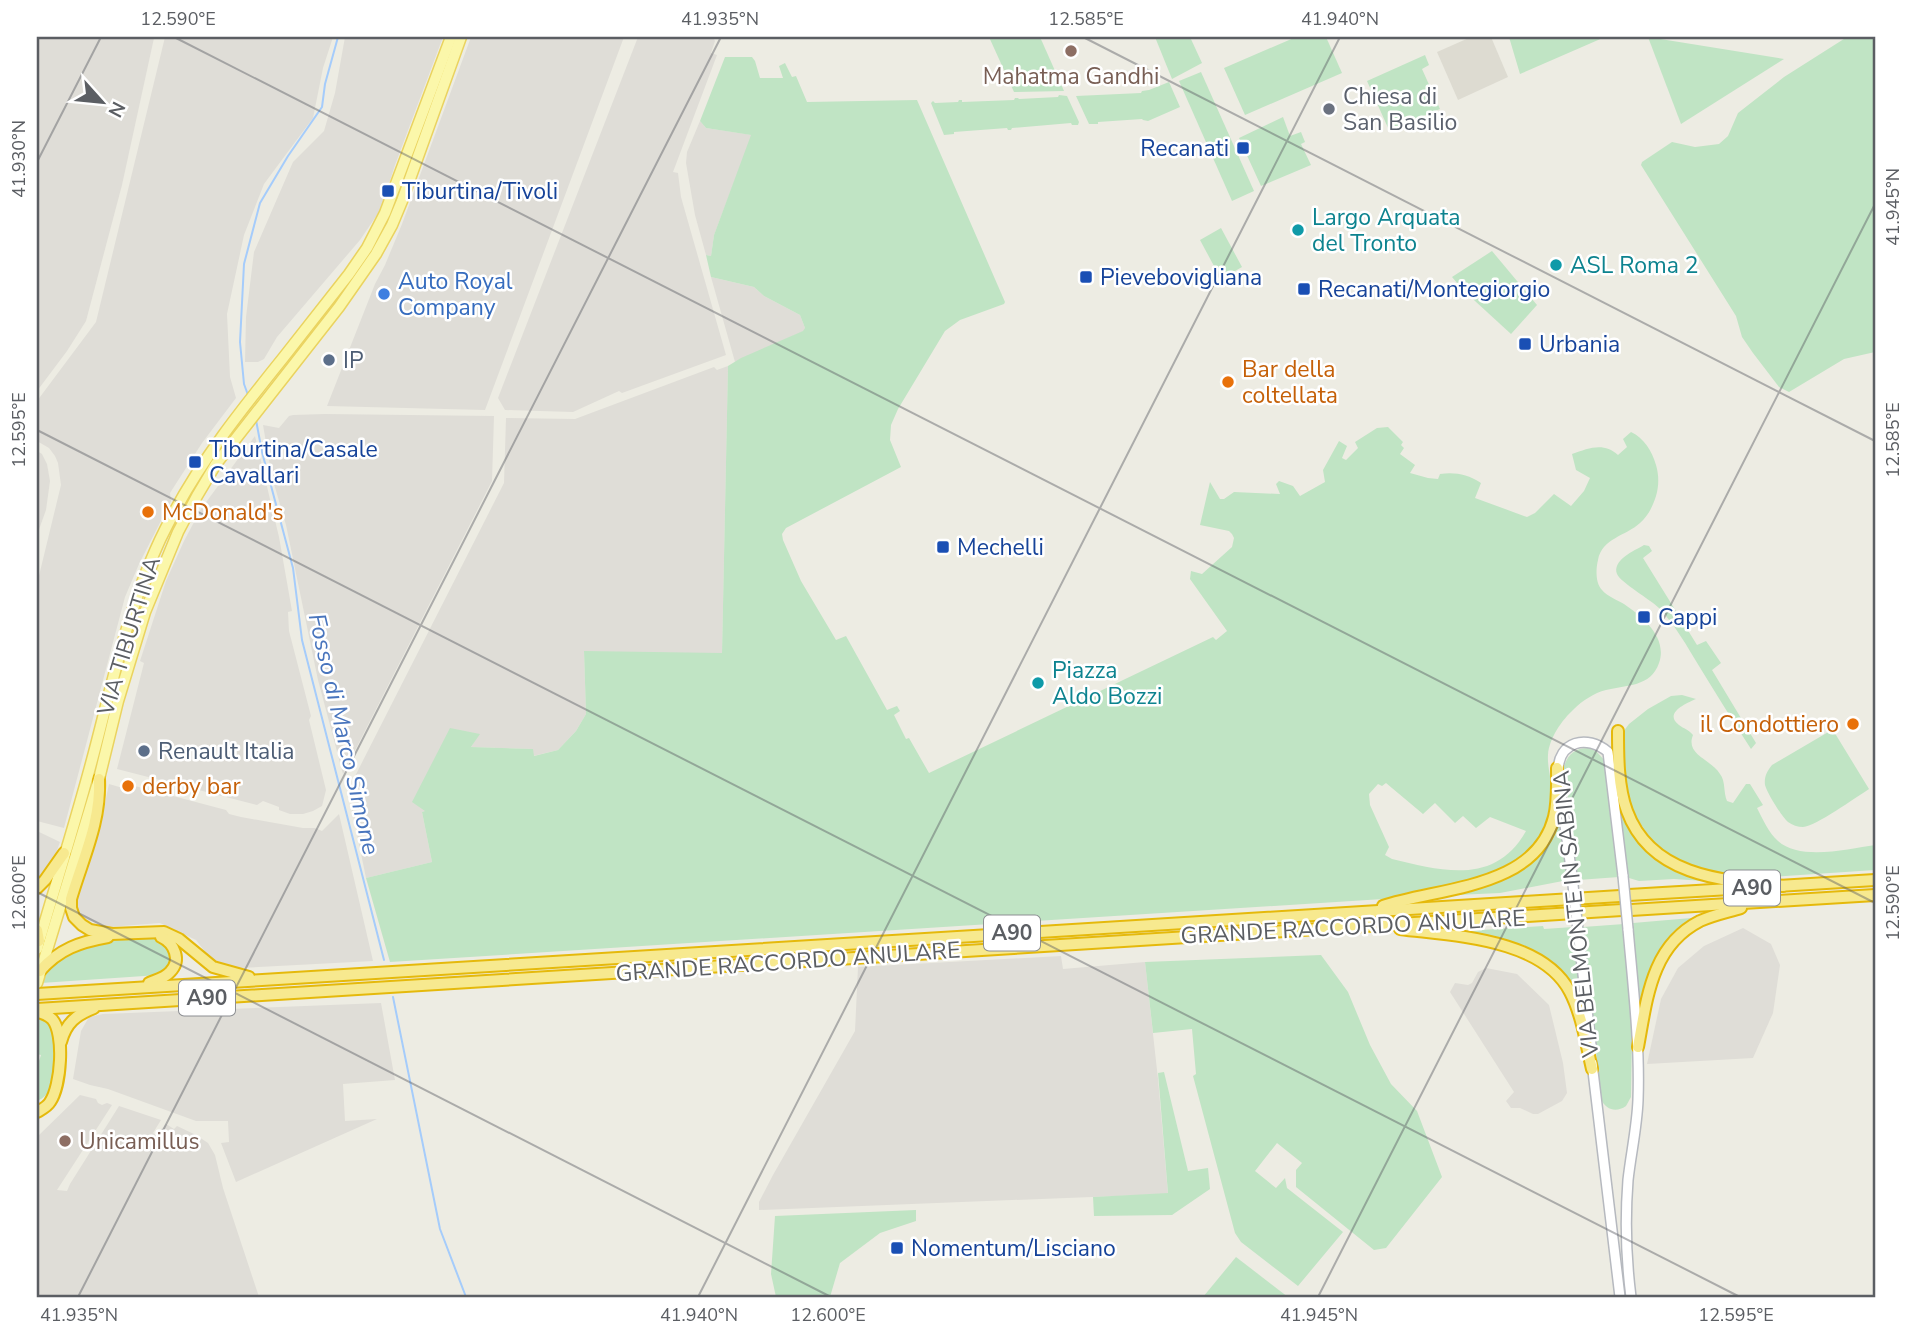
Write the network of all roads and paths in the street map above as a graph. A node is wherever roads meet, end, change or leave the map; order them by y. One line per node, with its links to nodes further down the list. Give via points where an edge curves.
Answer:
1 (451, 37): 3 (main road)
2 (461, 37): 3 (main road)
3 (407, 170): 7 (main road, via 392,225 376,254 216,464 178,532 145,612); 9 (main road, VIA TIBURTINA, via 367,248 197,473 159,542 118,657)
4 (1618, 731): 8 (highway)
5 (1608, 752): 6 (main road, VIA BELMONTE IN SABINA, via 1594,743 1578,743 1563,752); 8 (highway); 28 (main road, VIA BELMONTE IN SABINA, bridge)
6 (1557, 768): 15 (highway, via 1555,815 1537,850 1520,866); 29 (main road, VIA BELMONTE IN SABINA, bridge)
7 (100, 775): 18 (highway, via 96,822 71,911 90,930); 20 (main road)
8 (1622, 789): 11 (highway, via 1633,824 1668,861 1723,880)
9 (64, 853): 12 (highway); 19 (main road, VIA TIBURTINA)
10 (1875, 880): 11 (highway, GRANDE RACCORDO ANULARE / A90)
11 (1783, 886): 15 (highway, GRANDE RACCORDO ANULARE / A90)
12 (37, 888)
13 (1875, 895): 14 (highway, GRANDE RACCORDO ANULARE / A90)
14 (1768, 901): 16 (highway, GRANDE RACCORDO ANULARE / A90); 28 (highway, via 1701,921 1668,948 1650,983)
15 (1368, 911): 21 (highway, GRANDE RACCORDO ANULARE / A90)
16 (1373, 926): 25 (highway, GRANDE RACCORDO ANULARE / A90); 29 (highway, via 1507,946 1537,959 1571,994)
17 (141, 933): 18 (highway); 21 (highway, via 164,932 213,967); 23 (highway, via 167,940 176,960 168,974)
18 (121, 934): 20 (highway, via 66,949)
19 (38, 940)
20 (40, 971): 22 (main road)
21 (260, 980): 23 (highway, GRANDE RACCORDO ANULARE / A90)
22 (37, 984)
23 (139, 987): 24 (highway, GRANDE RACCORDO ANULARE / A90)
24 (37, 994)
25 (102, 1005): 26 (highway, GRANDE RACCORDO ANULARE / A90); 27 (highway, via 70,1022)
26 (37, 1010): 27 (highway, via 53,1020)
27 (60, 1044): 30 (highway)
28 (1638, 1047): 34 (main road, VIA BELMONTE IN SABINA, via 1638,1107 1627,1211)
29 (1592, 1069): 33 (main road, VIA BELMONTE IN SABINA)
30 (53, 1096): 31 (highway); 32 (highway)
31 (37, 1105)
32 (37, 1112)
33 (1620, 1297)
34 (1631, 1297)

